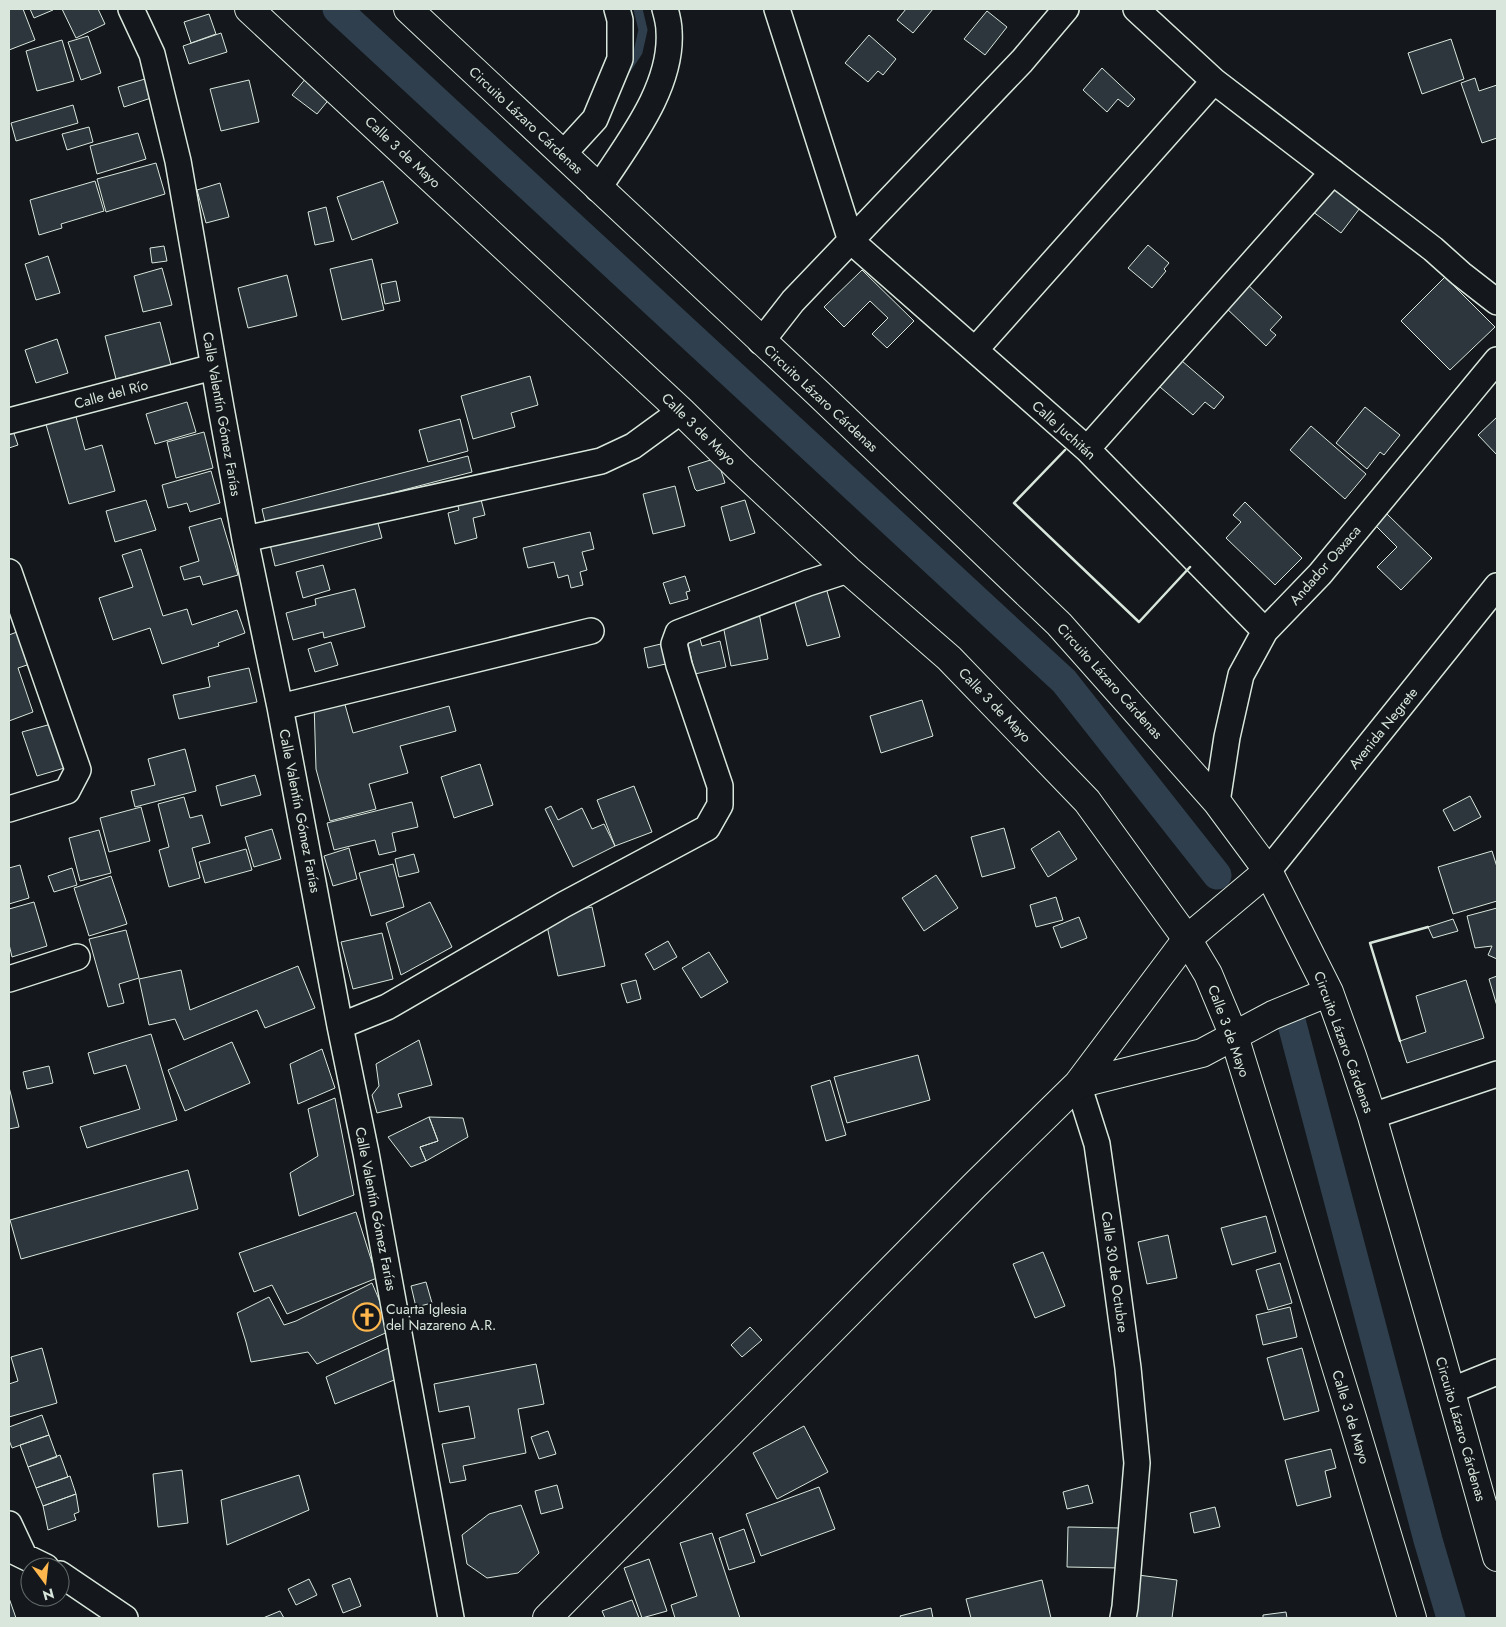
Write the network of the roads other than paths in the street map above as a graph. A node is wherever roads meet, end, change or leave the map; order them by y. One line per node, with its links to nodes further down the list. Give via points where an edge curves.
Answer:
1 (131, 9): 18 (street, Calle Valentín Gómez Farías, via 152,54 178,161)
2 (249, 9): 19 (street, Calle 3 de Mayo)
3 (408, 9): 10 (street, Circuito Lázaro Cárdenas)
4 (617, 9): 10 (street, via 620,59 595,119)
5 (665, 9): 12 (street, via 670,31 663,80 645,117)
6 (1066, 9): 13 (street, via 1022,61)
7 (1136, 9): 9 (street)
8 (780, 10): 13 (street)
9 (1214, 81): 11 (street); 16 (street)
10 (562, 154): 12 (street, Circuito Lázaro Cárdenas)
11 (1333, 172): 14 (street); 21 (street)
12 (598, 189): 15 (street, Circuito Lázaro Cárdenas)
13 (851, 241): 15 (street, via 793,301); 16 (street, Calle Juchitán)
14 (1497, 302)
15 (761, 342): 29 (street, Circuito Lázaro Cárdenas, via 1059,624)
16 (975, 350): 21 (street, Calle Juchitán)
17 (1497, 360): 27 (street, Andador Oaxaca, via 1320,574)
18 (214, 366): 20 (street, Calle del Río); 22 (street, Calle Valentín Gómez Farías)
19 (681, 411): 22 (street, via 633,446 601,461); 23 (street, Calle 3 de Mayo)
20 (9, 421)
21 (1087, 449): 27 (street, Calle Juchitán)
22 (245, 539): 28 (street, Calle Valentín Gómez Farías)
23 (848, 570): 32 (street, Calle 3 de Mayo, via 949,658 1087,801); 36 (street, via 678,633 674,644 679,665 720,786 720,806 707,828 563,905 387,1008)
24 (10, 577): 30 (street, via 78,770 67,791)
25 (1497, 586): 31 (street, Avenida Negrete)
26 (591, 631): 28 (street)
27 (1265, 631): 29 (street, Andador Oaxaca, via 1241,674)
28 (280, 707): 36 (street, Calle Valentín Gómez Farías)
29 (1217, 802): 31 (street, Circuito Lázaro Cárdenas)
30 (9, 809)
31 (1268, 870): 32 (street); 35 (street, Circuito Lázaro Cárdenas)
32 (1187, 939): 37 (street, Calle 3 de Mayo, via 1208,974); 39 (street)
33 (77, 957): 34 (street)
34 (9, 979)
35 (1328, 992): 37 (street); 40 (street, Circuito Lázaro Cárdenas)
36 (340, 1026): 48 (street, Calle Valentín Gómez Farías)
37 (1234, 1036): 39 (street, via 1202,1053); 51 (street, Calle 3 de Mayo)
38 (1497, 1074): 40 (street)
39 (1078, 1084): 49 (street); 50 (street, Calle 30 de Octubre, via 1097,1144 1128,1368 1137,1462)
40 (1372, 1116): 42 (street, Circuito Lázaro Cárdenas)
41 (1497, 1372): 42 (street)
42 (1450, 1391): 45 (street, Circuito Lázaro Cárdenas)
43 (9, 1524): 44 (street)
44 (17, 1553)
45 (1497, 1557)
46 (70, 1581): 47 (street)
47 (125, 1618)
48 (451, 1618)
49 (547, 1618)
50 (1123, 1618)
51 (1412, 1618)

